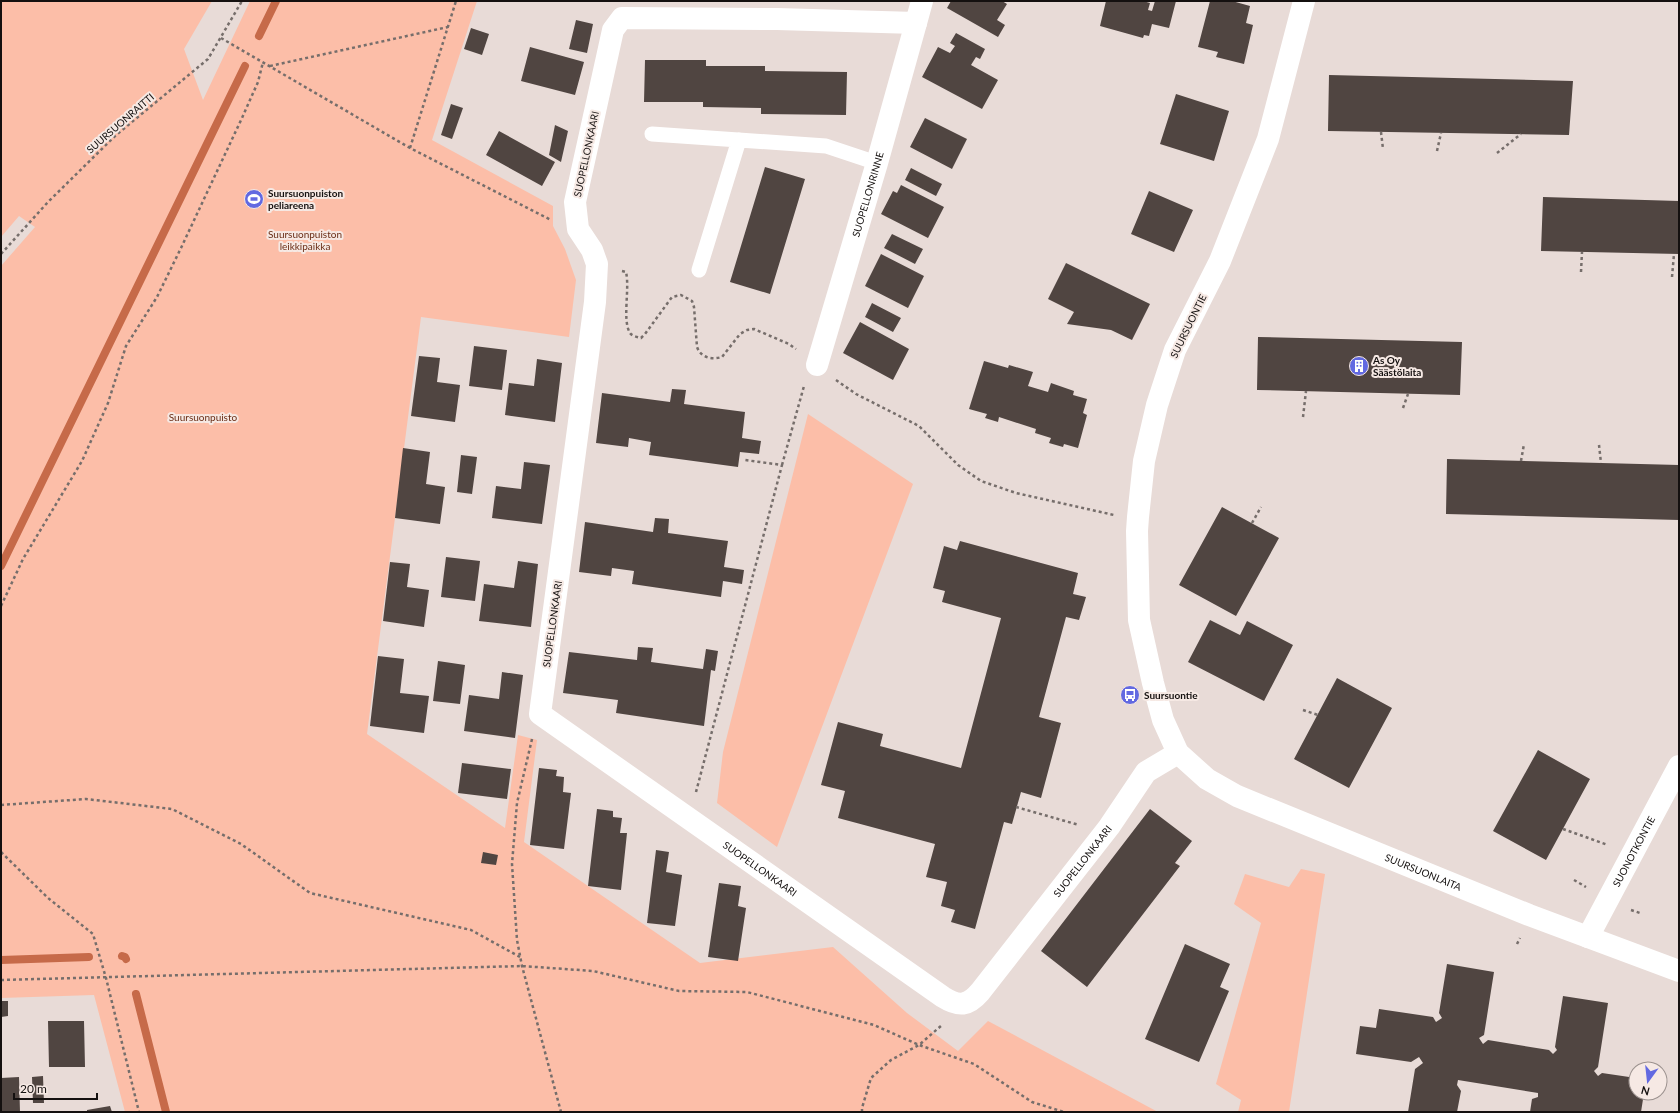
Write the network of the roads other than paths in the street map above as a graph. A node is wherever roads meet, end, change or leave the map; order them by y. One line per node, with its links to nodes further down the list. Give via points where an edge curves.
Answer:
1 (922, 1): 3 (street)
2 (1304, 1): 9 (street, SUURSUONTIE, via 1268,139 1220,261 1175,350 1159,398 1144,461 1137,531 1139,620 1163,720)
3 (916, 23): 6 (street, SUOPELLONRINNE); 9 (street, SUOPELLONKAARI, via 622,18 613,30 575,202 578,229 592,250 597,264 595,302 540,714 943,997 962,1004 972,1001 980,992 1109,827 1146,772)
4 (652, 134): 5 (lane)
5 (739, 140): 6 (lane, via 826,146); 7 (lane)
6 (877, 163): 8 (street, SUOPELLONRINNE)
7 (699, 270)
8 (817, 366)
9 (1178, 753): 11 (street, SUURSUONLAITA, via 1207,779 1237,796)
10 (1679, 766): 11 (street, SUONOTKONTIE)
11 (1588, 937): 12 (street, SUURSUONLAITA)
12 (1679, 971)

